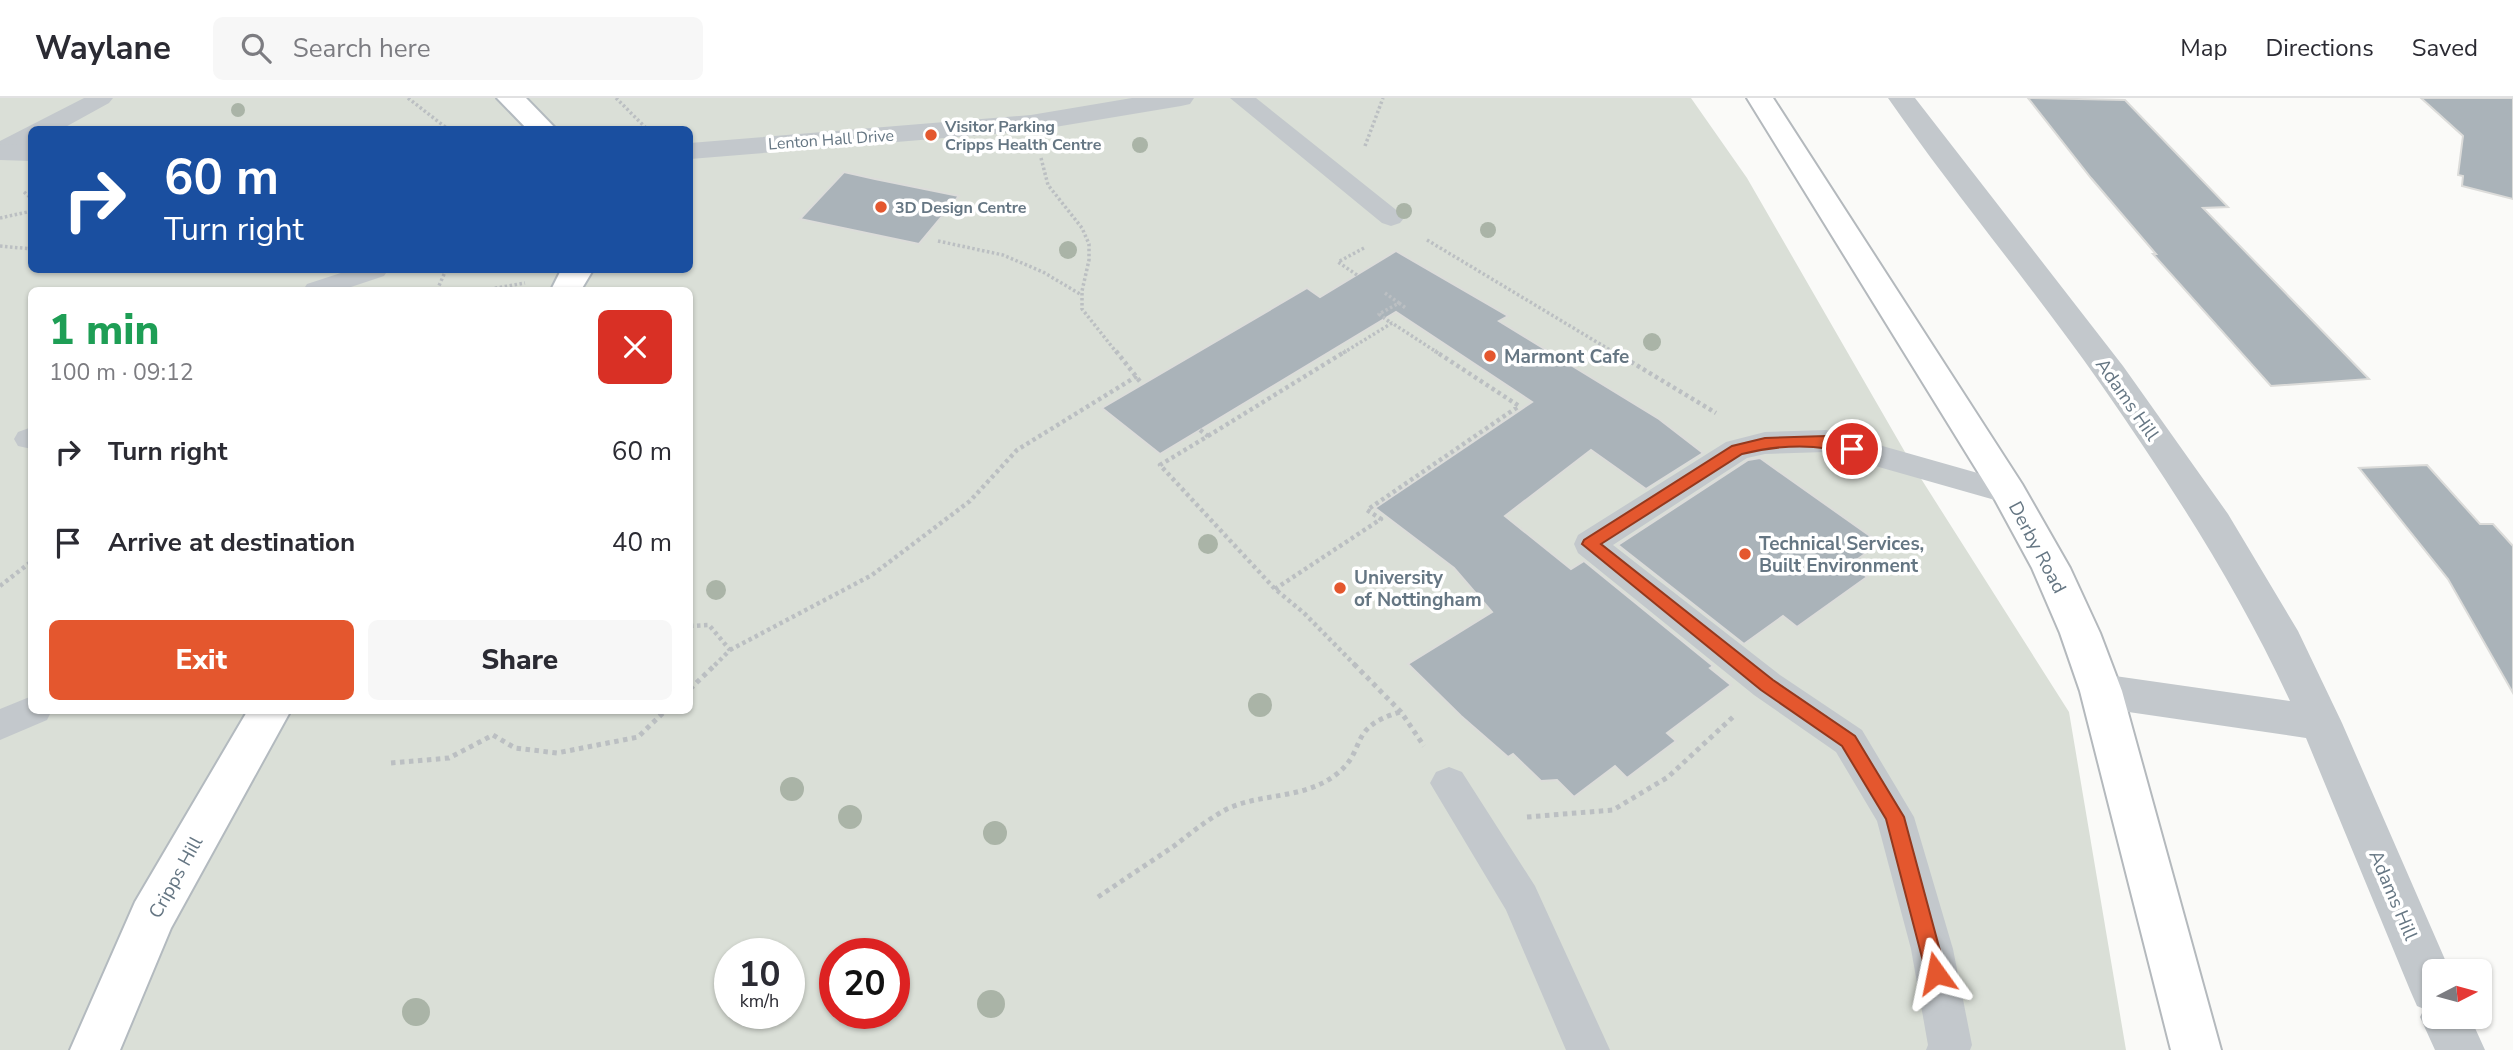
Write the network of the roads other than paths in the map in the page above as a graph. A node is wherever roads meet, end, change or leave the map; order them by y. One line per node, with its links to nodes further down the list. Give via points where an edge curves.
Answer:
1 (101, 98): 7 (lane)
2 (510, 98): 8 (main road)
3 (1181, 98): 10 (street, Lenton Hall Drive, via 1031,123)
4 (1242, 98): 13 (lane)
5 (1759, 98): 16 (main road, Derby Road)
6 (1901, 98): 20 (street, Adams Hill, via 2111,374 2215,524 2278,631)
7 (48, 126)
8 (540, 126)
9 (28, 136): 11 (lane)
10 (693, 151)
11 (0, 152): 12 (street)
12 (28, 153)
13 (1391, 218)
14 (366, 273): 15 (lane)
15 (326, 287)
16 (2009, 493): 17 (main road, Derby Road, via 2052,568); 27 (lane, via 1826,441 1765,443 1737,450 1590,544 1767,685 1849,741 1895,817 1931,949)
17 (2101, 691): 20 (street); 28 (main road, Derby Road)
18 (28, 713): 21 (lane)
19 (268, 714): 25 (main road, Cripps Hill, via 152,917)
20 (2321, 723): 23 (street, Adams Hill)
21 (0, 725)
22 (1449, 783): 26 (lane, via 1521,899)
23 (2422, 962)
24 (2450, 1029): 29 (street)
25 (95, 1050)
26 (1588, 1050)
27 (1948, 1050)
28 (2196, 1050)
29 (2459, 1050)

